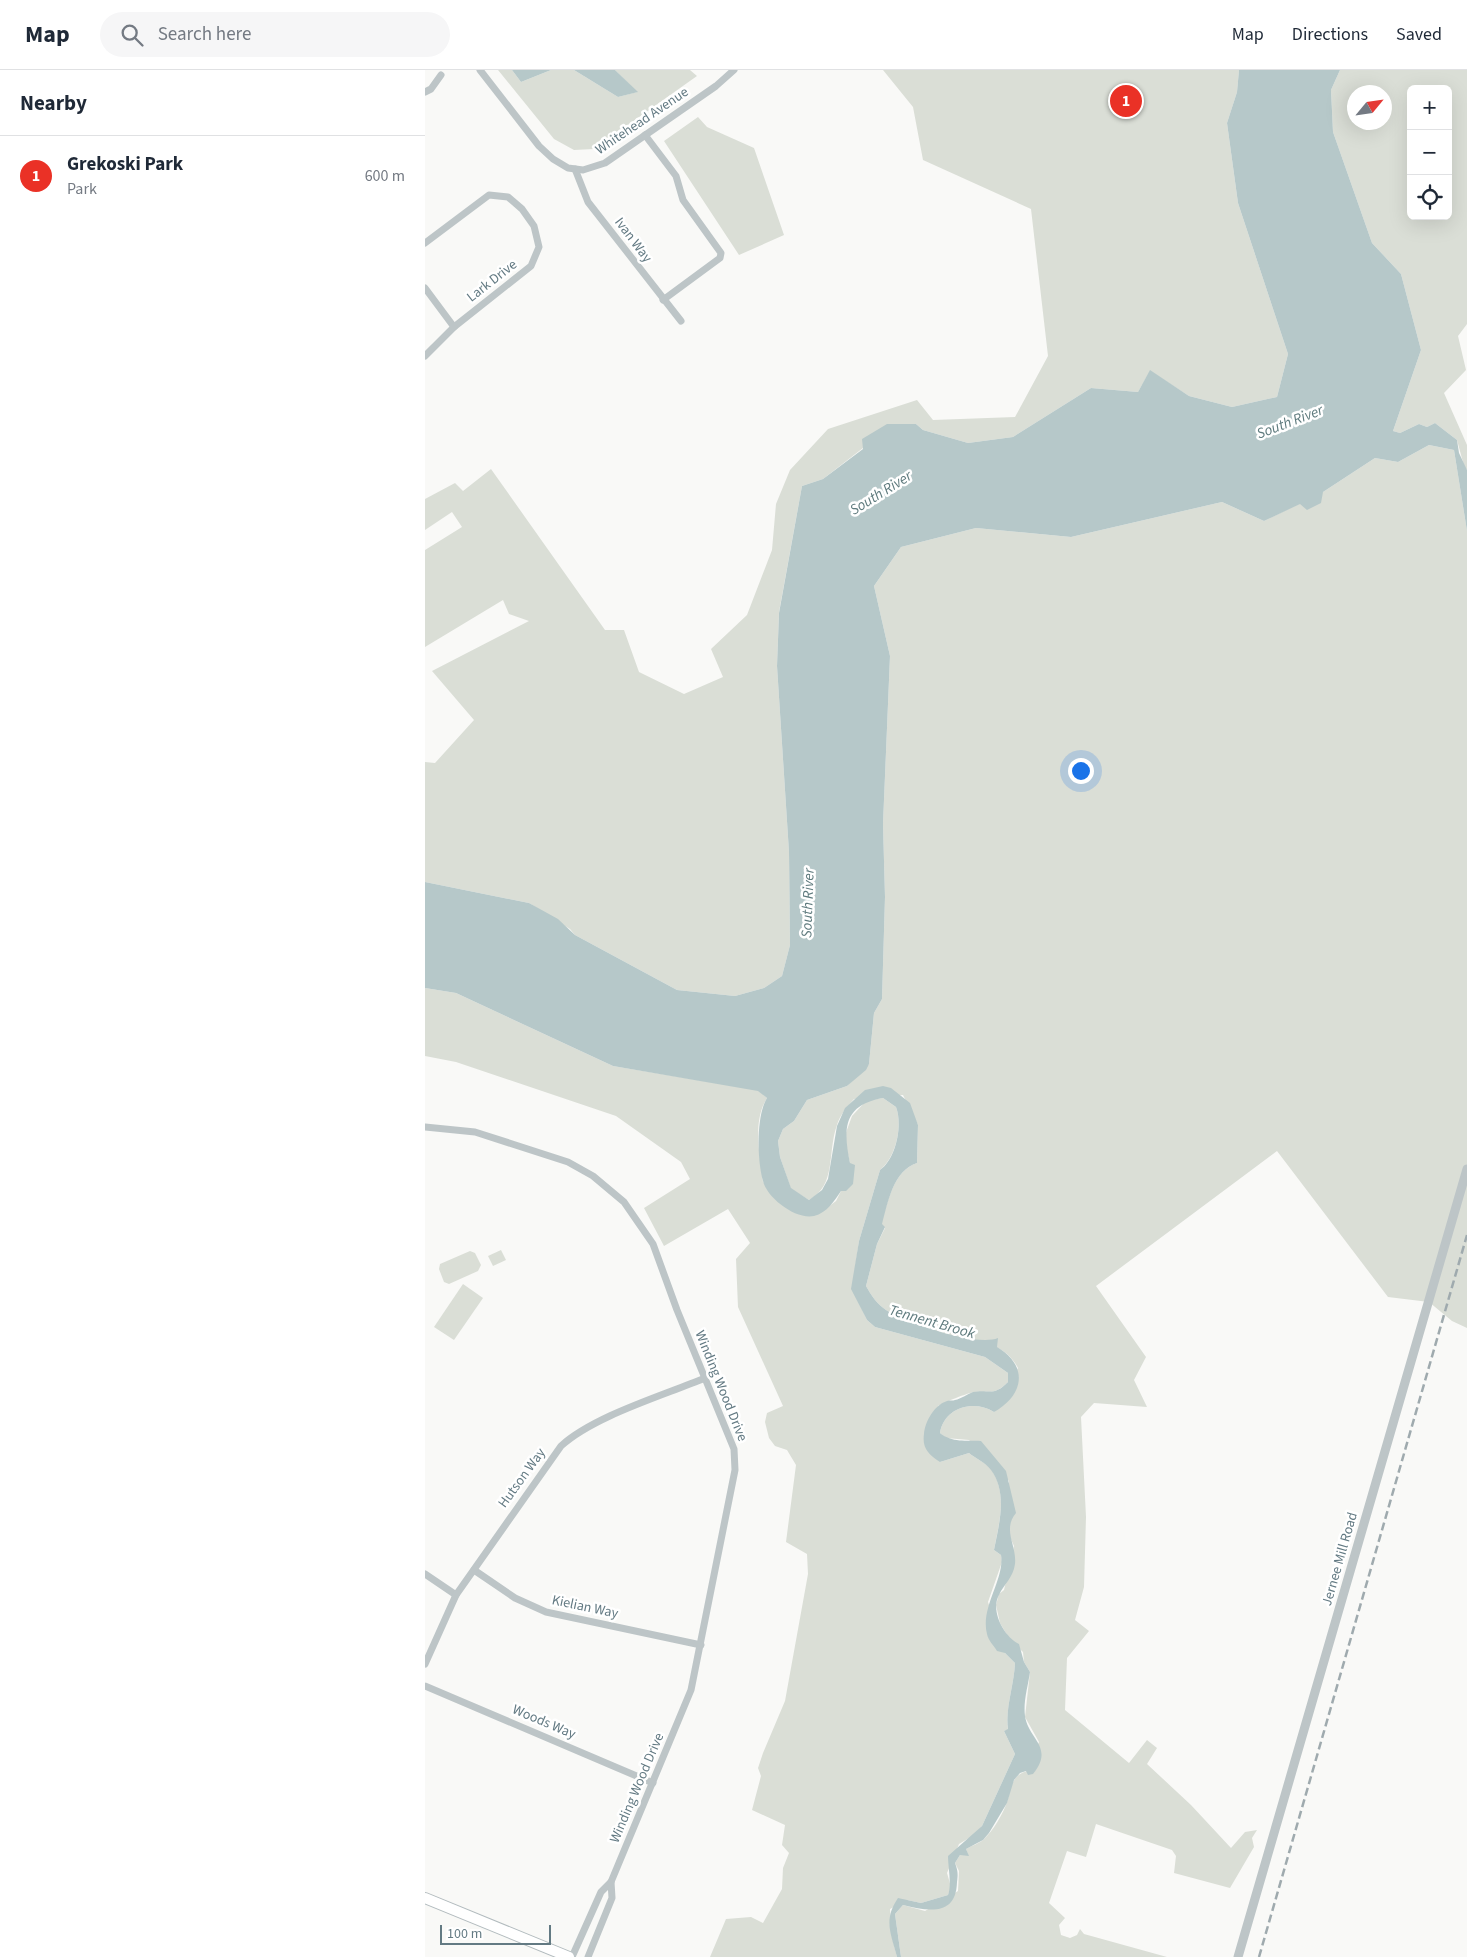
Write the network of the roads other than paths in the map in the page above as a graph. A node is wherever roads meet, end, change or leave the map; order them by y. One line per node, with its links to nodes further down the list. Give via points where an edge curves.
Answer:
1 (480, 70): 6 (street, via 539,146 553,159)
2 (734, 70): 5 (street, Whitehead Avenue)
3 (441, 75): 4 (street)
4 (425, 92)
5 (645, 135): 6 (street, Whitehead Avenue, via 605,163 583,170); 9 (street, via 676,176 683,200 721,253 720,258)
6 (575, 169): 9 (street, Ivan Way, via 588,202)
7 (425, 243): 11 (street, Lark Drive, via 489,195 508,197 535,226 539,247 531,266)
8 (425, 288): 11 (street)
9 (663, 300): 10 (street, Ivan Way)
10 (681, 321)
11 (454, 327): 12 (street, Lark Drive)
12 (425, 356)
13 (425, 1126): 15 (street, Winding Wood Drive, via 475,1132 568,1162 610,1189 637,1217 653,1244)
14 (1467, 1169): 27 (street, Jernee Mill Road)
15 (705, 1378): 16 (street, Hutson Way, via 598,1422 569,1439 553,1455); 19 (street, Winding Wood Drive, via 736,1457)
16 (474, 1570): 18 (street, Hutson Way); 19 (street, Kielian Way, via 515,1598 546,1612)
17 (425, 1574): 18 (street)
18 (456, 1595): 20 (street, Hutson Way)
19 (701, 1645): 22 (street, Winding Wood Drive, via 691,1690)
20 (425, 1664)
21 (425, 1686): 22 (street, Woods Way)
22 (653, 1783): 23 (street, Winding Wood Drive)
23 (611, 1882): 25 (street, Winding Wood Drive, via 601,1892); 26 (street, Winding Wood Drive, via 612,1898)
24 (425, 1898): 25 (main road)
25 (570, 1957)
26 (588, 1957)
27 (1239, 1957)

